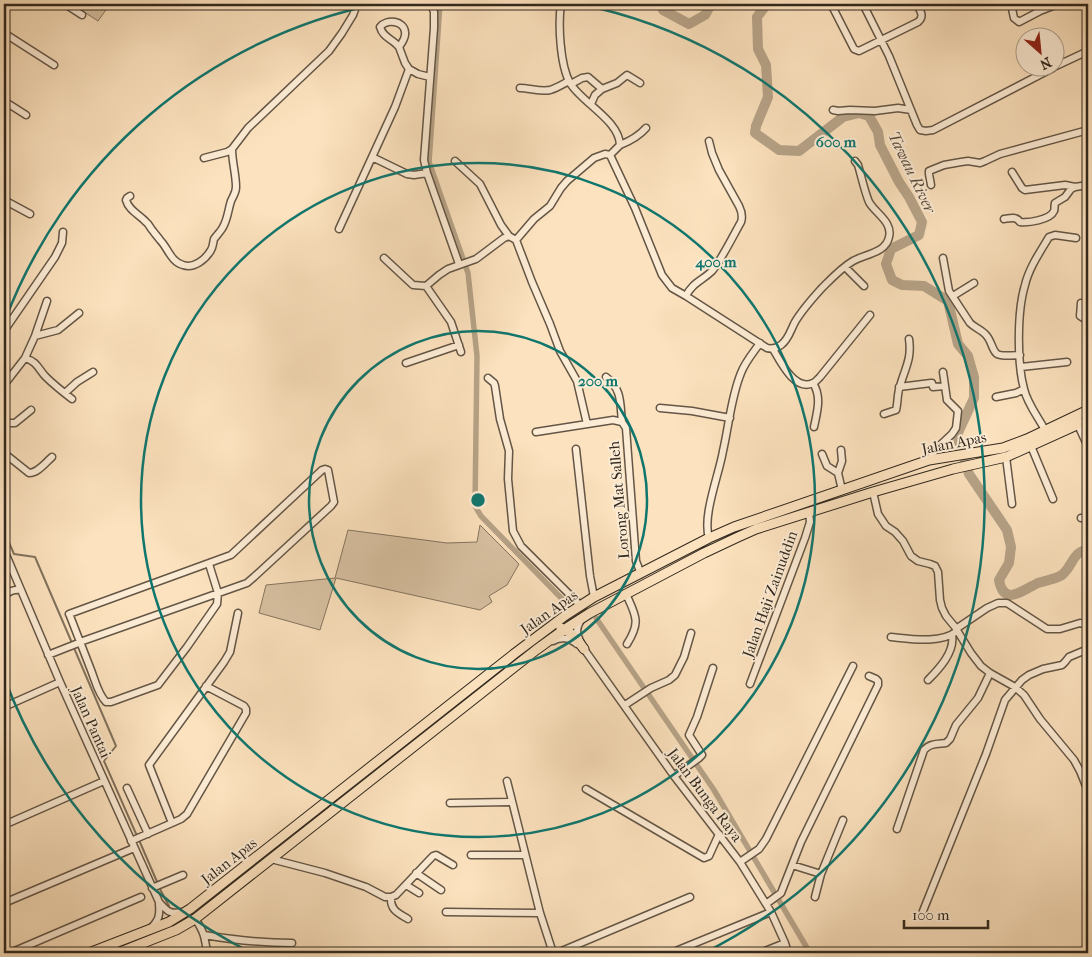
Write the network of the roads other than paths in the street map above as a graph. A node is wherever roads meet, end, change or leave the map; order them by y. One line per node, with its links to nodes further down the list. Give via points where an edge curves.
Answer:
1 (65, 4): 10 (street)
2 (357, 4): 33 (street, via 328,51 248,128)
3 (431, 4): 18 (street, via 434,12)
4 (561, 4): 20 (street, via 561,45)
5 (831, 4): 12 (street, via 855,50 861,51)
6 (863, 4): 12 (street)
7 (917, 4): 12 (street, via 922,15 920,21)
8 (1011, 4): 9 (street, via 1014,18 1019,22)
9 (1058, 4)
10 (82, 15)
11 (4, 33): 16 (street)
12 (881, 41): 27 (street)
13 (399, 47): 17 (street)
14 (1088, 51): 15 (street)
15 (1064, 62)
16 (54, 65)
17 (409, 69): 18 (street); 35 (street)
18 (430, 77): 40 (street, via 424,160)
19 (1033, 78): 27 (street, via 933,130 920,130)
20 (570, 82): 22 (street, via 549,90); 23 (street, via 588,77); 25 (street)
21 (640, 84): 23 (street, via 627,75 617,84)
22 (520, 88)
23 (602, 89): 25 (street)
24 (4, 100): 28 (street)
25 (591, 104): 32 (street, via 614,130)
26 (834, 110): 27 (street)
27 (911, 110)
28 (26, 115)
29 (646, 128): 32 (street)
30 (1088, 130): 42 (street, via 1000,154 980,163 968,161 944,165 930,170)
31 (709, 141): 60 (street, via 714,160 743,217 716,266 689,289)
32 (620, 145): 34 (street)
33 (232, 149): 36 (street); 44 (street, via 236,189 228,217 209,253 194,265 183,266 173,258 146,221 128,205 126,200)
34 (610, 155): 52 (street, via 594,158 567,181 550,206); 60 (street, via 662,275 672,288)
35 (372, 157): 40 (street, via 406,174); 48 (street)
36 (204, 158)
37 (455, 161): 50 (street, via 480,184)
38 (855, 161): 56 (street, via 868,200 886,222 890,235 885,246)
39 (1012, 172): 43 (street, via 1025,190)
40 (427, 173): 55 (street)
41 (1088, 185): 43 (street)
42 (931, 186)
43 (1075, 186): 47 (street, via 1055,203 1052,214 1044,219 1023,222 1014,218)
44 (130, 196)
45 (4, 200): 46 (street)
46 (30, 214)
47 (1004, 219)
48 (339, 230)
49 (63, 232): 67 (street, via 55,257)
50 (509, 236): 52 (street); 55 (street, via 476,259)
51 (1076, 238): 74 (street, via 1055,234 1049,237 1028,275 1021,302)
52 (516, 240): 99 (street, via 560,351 577,381)
53 (384, 258): 58 (street, via 413,285)
54 (943, 258): 61 (street, via 948,288)
55 (460, 264): 58 (street, via 438,275)
56 (845, 267): 59 (street); 72 (street, via 810,300 786,340)
57 (974, 283): 61 (street)
58 (426, 286): 71 (street, via 451,322)
59 (864, 286)
60 (686, 296): 70 (street)
61 (953, 296): 74 (street, via 974,328 985,333 996,354)
62 (47, 301): 68 (street)
63 (1082, 303): 66 (street, via 1080,316)
64 (79, 313): 68 (street, via 58,330)
65 (870, 315): 83 (street)
66 (1088, 321)
67 (4, 331)
68 (35, 336): 75 (street)
69 (909, 339): 86 (street, via 910,355)
70 (760, 343): 72 (street); 95 (street, via 738,380)
71 (459, 345): 73 (street); 77 (street)
72 (773, 349): 83 (street, via 793,379)
73 (461, 352)
74 (1020, 355): 78 (street)
75 (25, 358): 84 (street); 88 (street, via 32,360 44,376)
76 (1067, 362): 78 (street)
77 (406, 363)
78 (1021, 367): 87 (street)
79 (93, 372): 88 (street)
80 (943, 372): 85 (street)
81 (606, 377): 98 (street, via 618,389)
82 (488, 378): 132 (street, via 496,386 509,451 513,531 522,546)
83 (813, 383): 100 (street, via 818,400)
84 (4, 385)
85 (945, 386): 86 (street, via 933,387 931,383); 112 (street, via 947,400 958,411 956,428)
86 (900, 387): 94 (street, via 896,410)
87 (1024, 389): 89 (street); 102 (street)
88 (65, 393): 90 (street)
89 (996, 397)
90 (72, 399)
91 (660, 408): 95 (street)
92 (30, 410): 96 (street, via 15,423)
93 (1088, 410): 102 (highway, Jalan Apas)
94 (884, 414)
95 (730, 418): 121 (street, via 710,508)
96 (4, 419)
97 (1088, 420): 101 (highway, Jalan Apas)
98 (622, 422): 99 (street, Lorong Mat Salleh, via 613,420); 126 (street, Lorong Mat Salleh, via 626,428 636,561)
99 (587, 424): 103 (street, Lorong Mat Salleh)
100 (814, 427)
101 (1073, 427): 102 (highway, via 1052,432); 104 (highway, Jalan Apas); 105 (street)
102 (1045, 430): 112 (highway, Jalan Apas, via 1003,448)
103 (536, 432)
104 (1030, 446): 110 (highway, Jalan Apas); 118 (street)
105 (1088, 447)
106 (576, 449): 131 (street)
107 (841, 450): 113 (street)
108 (4, 453): 111 (street, via 29,473 34,473)
109 (822, 454): 113 (street, via 827,466)
110 (1006, 456): 115 (highway, Jalan Apas); 119 (street)
111 (52, 457)
112 (929, 460): 114 (highway, Jalan Apas)
113 (838, 473): 116 (street)
114 (892, 473): 115 (highway, via 917,470); 116 (highway, Jalan Apas)
115 (925, 477): 117 (highway, Jalan Apas)
116 (842, 490): 121 (highway, Jalan Apas)
117 (873, 492): 120 (highway, Jalan Apas); 138 (street, via 878,514 903,542 910,556 918,562 935,566 942,608)
118 (1053, 498)
119 (1012, 504)
120 (809, 512): 123 (highway, Jalan Apas, via 738,536); 153 (street, Jalan Haji Zainuddin, via 810,522 805,538)
121 (709, 538): 124 (highway, Jalan Apas)
122 (4, 550): 127 (street, Jalan Pantai)
123 (704, 553): 124 (highway, via 696,553 677,563); 130 (highway, Jalan Apas)
124 (673, 558): 126 (highway, Jalan Apas)
125 (209, 564): 129 (street); 129 (street, via 232,555 322,470 328,470 334,496 331,506 247,583); 141 (street, via 69,614)
126 (641, 574): 131 (highway, Jalan Apas)
127 (21, 590): 128 (street); 146 (street, Jalan Pantai)
128 (5, 592)
129 (218, 593): 141 (street); 141 (street, via 217,604 162,680 152,688 106,702)
130 (626, 594): 134 (highway, Jalan Apas); 142 (street, via 636,620 635,632)
131 (594, 597): 132 (highway, Jalan Apas)
132 (580, 605): 137 (highway, Jalan Apas)
133 (238, 613): 154 (street, via 230,652)
134 (590, 613): 136 (highway, Jalan Apas); 143 (street, via 577,627 576,634)
135 (1088, 625): 138 (street, via 1080,623 1047,629 1007,603 998,603)
136 (565, 628): 137 (highway); 143 (highway); 145 (highway, Jalan Apas)
137 (545, 630): 193 (highway, Jalan Apas)
138 (955, 632): 140 (street, via 937,639); 149 (street); 151 (street, via 952,648)
139 (691, 633): 156 (street, via 675,675)
140 (891, 637)
141 (78, 643): 146 (street)
142 (627, 644)
143 (584, 649): 145 (street, via 566,637); 156 (street, Jalan Bunga Raya)
144 (1088, 649): 155 (street, via 1062,665 1035,672)
145 (536, 650): 175 (highway, Jalan Apas)
146 (48, 655): 152 (street, Jalan Pantai)
147 (853, 666): 176 (street, via 766,839)
148 (713, 668): 158 (street, via 689,735 702,755)
149 (990, 673): 155 (street); 169 (street, via 978,698 956,725 950,739 924,750)
150 (869, 676): 178 (street, via 876,679 878,685)
151 (928, 680)
152 (60, 682): 157 (street); 159 (street, Jalan Pantai)
153 (750, 684)
154 (206, 686): 167 (street, via 148,765); 167 (street, via 244,706 246,713 187,814)
155 (1015, 688): 163 (street, via 1024,695 1074,760); 194 (street, via 1005,700)
156 (625, 705): 158 (street, Jalan Bunga Raya)
157 (4, 707)
158 (674, 776): 170 (street, Jalan Bunga Raya)
159 (104, 781): 168 (street); 172 (street, Jalan Pantai)
160 (506, 781): 164 (street)
161 (127, 788): 171 (street)
162 (586, 789): 170 (street, via 704,858 709,856)
163 (1088, 790)
164 (512, 802): 165 (street); 174 (street)
165 (450, 803)
166 (844, 820): 180 (street)
167 (172, 823): 171 (street)
168 (4, 825)
169 (897, 829)
170 (719, 834): 176 (street, Jalan Bunga Raya)
171 (145, 835): 172 (street)
172 (133, 843): 183 (street, Jalan Pantai); 191 (street)
173 (471, 855): 174 (street)
174 (525, 855): 197 (street)
175 (271, 859): 187 (street, via 325,873); 198 (highway, Jalan Apas)
176 (740, 862): 192 (street, Jalan Bunga Raya)
177 (454, 865): 179 (street, via 436,855)
178 (792, 866): 180 (street); 192 (street, via 781,893)
179 (416, 874): 182 (street); 184 (street)
180 (821, 874): 189 (street)
181 (183, 875): 183 (street)
182 (406, 885): 185 (street); 187 (street)
183 (154, 887): 190 (street, Jalan Pantai)
184 (441, 890)
185 (419, 894)
186 (141, 896): 205 (street)
187 (391, 897): 199 (street, via 394,909)
188 (690, 897): 210 (street)
189 (816, 897)
190 (159, 902): 193 (street, via 172,913); 200 (street, via 159,918)
191 (4, 903)
192 (766, 904): 196 (street, Jalan Bunga Raya)
193 (190, 909): 200 (highway, Jalan Apas)
194 (923, 911)
195 (446, 912): 197 (street)
196 (770, 912): 203 (street, Jalan Bunga Raya); 211 (street)
197 (540, 913): 209 (street)
198 (195, 919): 201 (street); 207 (highway, Jalan Apas)
199 (408, 919)
200 (149, 930): 206 (highway, Jalan Apas)
201 (204, 935): 202 (street); 208 (street)
202 (292, 943)
203 (785, 943): 212 (street); 213 (street, Jalan Bunga Raya)
204 (1088, 949): 214 (street)
205 (10, 953)
206 (89, 953)
207 (118, 953)
208 (207, 953)
209 (553, 953)
210 (557, 953)
211 (670, 953)
212 (760, 953)
213 (788, 953)
214 (1078, 953)

